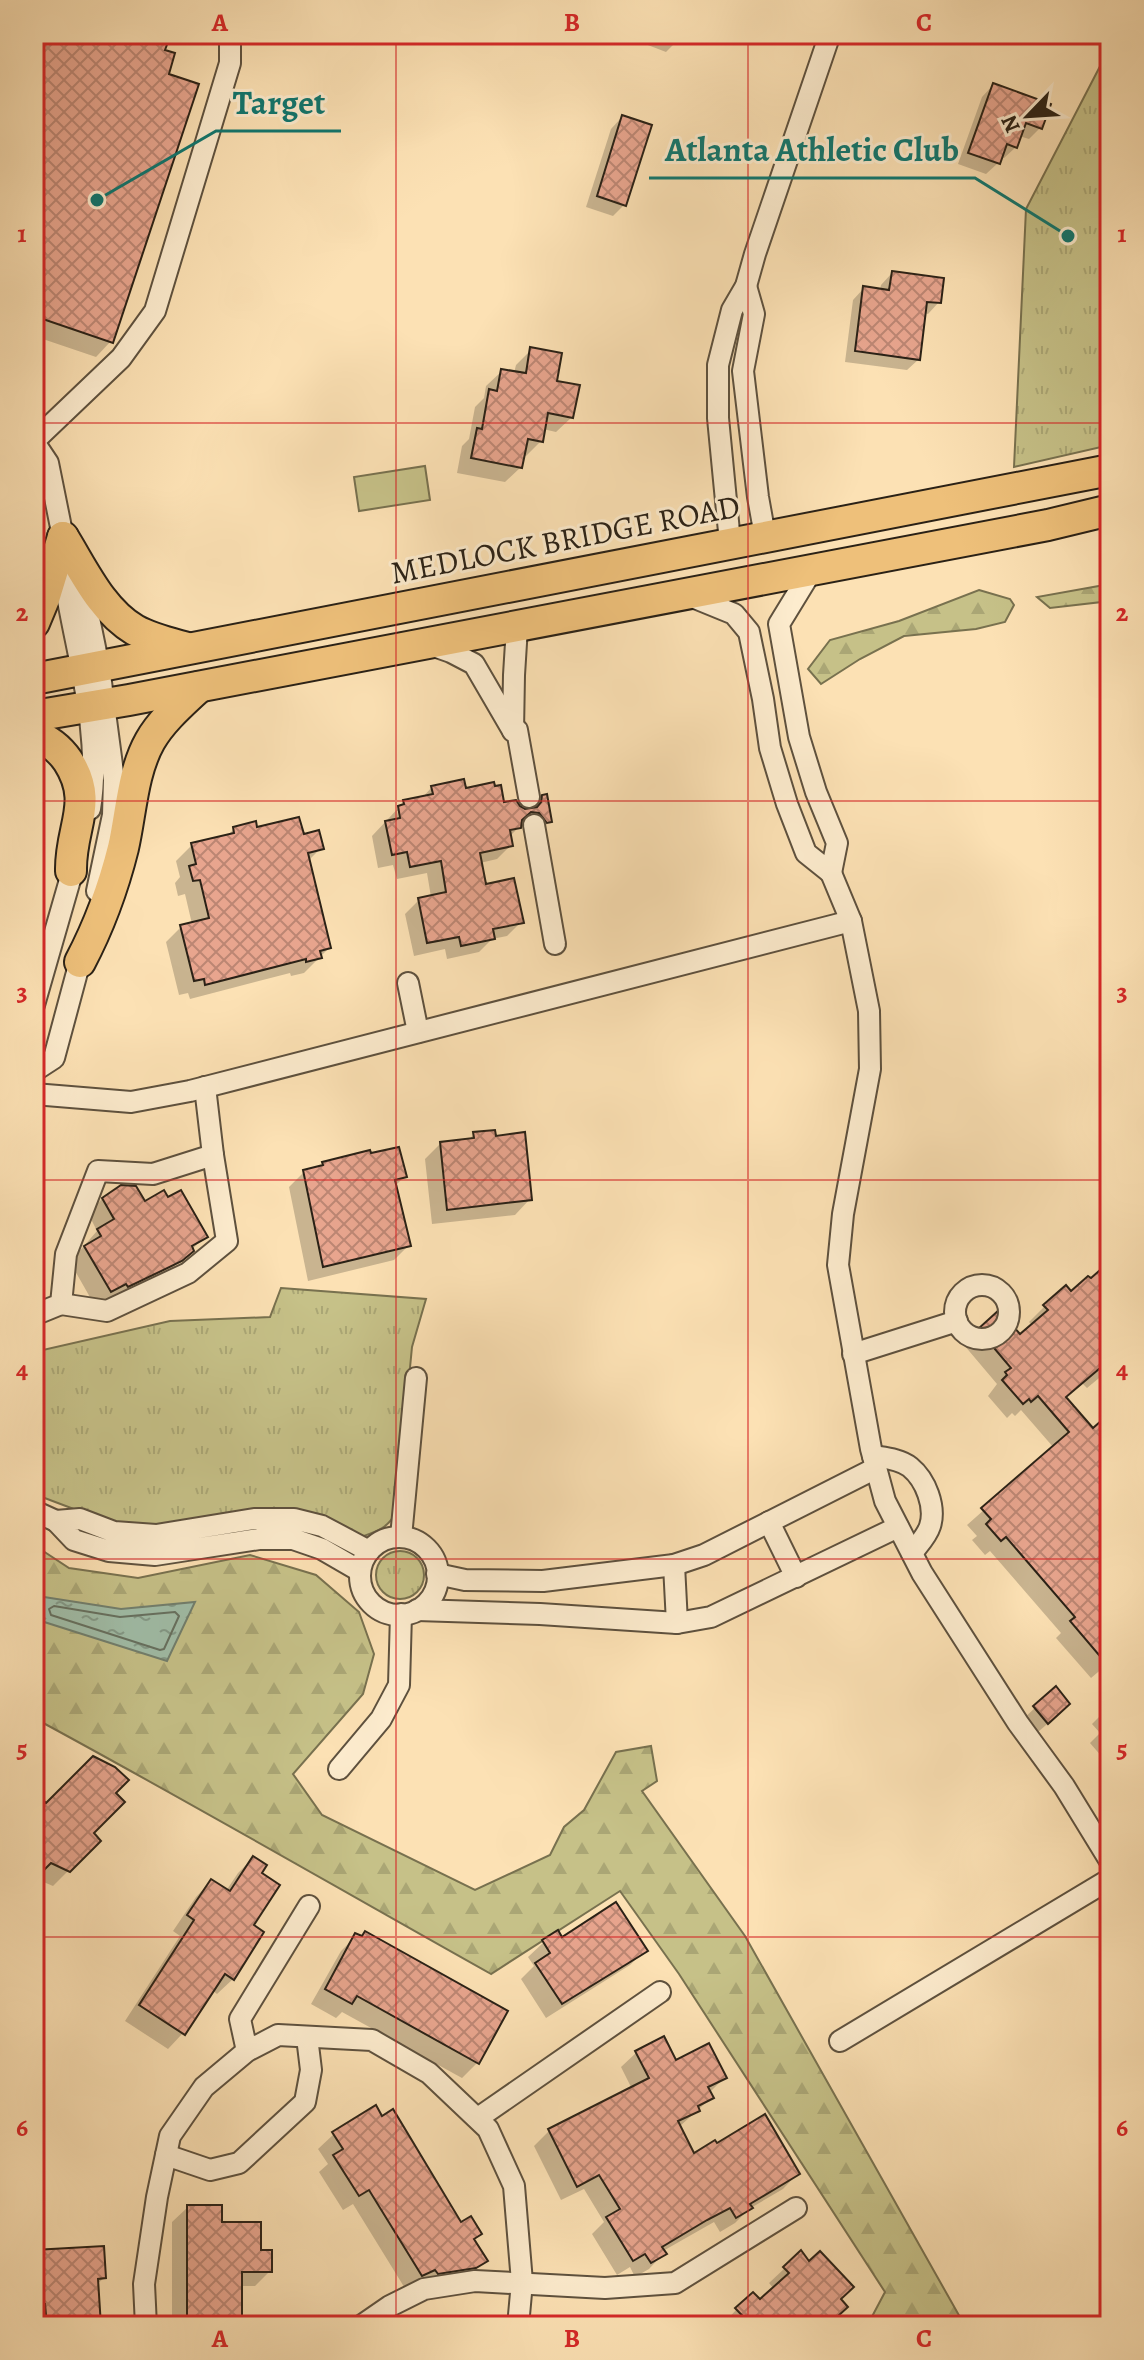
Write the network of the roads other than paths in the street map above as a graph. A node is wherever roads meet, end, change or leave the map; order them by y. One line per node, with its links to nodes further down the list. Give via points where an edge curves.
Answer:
1 (230, 34): 4 (street, via 230,63 155,311 121,358)
2 (830, 34): 3 (street)
3 (746, 286): 7 (street, via 754,314 743,371); 9 (street, via 732,310 718,365)
4 (34, 442): 8 (street, via 48,463)
5 (1110, 470): 7 (highway, MEDLOCK BRIDGE ROAD)
6 (1110, 510): 10 (highway)
7 (765, 536): 9 (highway, MEDLOCK BRIDGE ROAD)
8 (63, 537): 12 (highway); 15 (highway, via 99,596 133,629); 16 (street, via 70,572 82,584)
9 (730, 542): 15 (highway, MEDLOCK BRIDGE ROAD)
10 (812, 570): 11 (highway); 19 (street, via 779,624)
11 (685, 594): 13 (highway); 20 (street, via 734,614 749,632)
12 (34, 623)
13 (517, 627): 14 (highway); 14 (street, via 513,731 474,664)
14 (428, 644): 18 (highway)
15 (192, 650): 16 (highway, MEDLOCK BRIDGE ROAD)
16 (90, 669): 17 (highway, MEDLOCK BRIDGE ROAD); 21 (street)
17 (34, 679)
18 (199, 687): 21 (highway); 31 (highway, via 149,742 99,926)
19 (791, 693): 20 (street); 28 (street, via 799,737 837,843)
20 (763, 699): 28 (street, via 770,748 796,829 806,853)
21 (95, 706): 22 (highway); 27 (street, via 91,804); 31 (street, via 114,780 113,815)
22 (34, 716)
23 (517, 730): 25 (street)
24 (34, 735): 27 (highway, via 60,750 80,785)
25 (529, 797)
26 (534, 825): 30 (street)
27 (71, 871): 33 (street)
28 (831, 873): 29 (street)
29 (851, 921): 34 (street); 42 (street, via 869,1011 870,1069 838,1265)
30 (555, 944)
31 (80, 962): 35 (street, via 54,1058)
32 (408, 983): 34 (street)
33 (34, 1005)
34 (418, 1032): 36 (street)
35 (34, 1071)
36 (205, 1087): 37 (street, via 131,1102); 38 (street)
37 (34, 1094)
38 (213, 1155): 39 (street, via 153,1174 98,1171 66,1254); 39 (street, via 227,1241 188,1273 107,1311)
39 (61, 1304): 40 (street)
40 (34, 1315)
41 (957, 1321): 42 (street)
42 (853, 1354): 44 (street)
43 (416, 1378): 49 (street)
44 (874, 1462): 47 (street); 48 (street); 51 (street, via 894,1459 910,1467 925,1487 933,1510 930,1529)
45 (34, 1511): 46 (street)
46 (56, 1521): 50 (street, via 80,1519 114,1532 156,1535 254,1519 294,1519 322,1526); 53 (street, via 74,1540 109,1551 155,1555 293,1539)
47 (769, 1522): 52 (street); 55 (street)
48 (898, 1527): 51 (street); 55 (street)
49 (401, 1537): 50 (street); 54 (street, via 430,1552)
50 (369, 1551): 53 (street)
51 (912, 1553): 59 (street)
52 (674, 1565): 54 (street, via 543,1581 465,1580); 57 (street)
53 (360, 1571): 56 (street, via 368,1600 380,1610)
54 (437, 1574): 56 (street, via 433,1595 423,1607)
55 (796, 1577): 57 (street, via 711,1617)
56 (409, 1612): 57 (street); 58 (street, via 399,1685 381,1719)
57 (677, 1623)
58 (339, 1769)
59 (1110, 1861)
60 (1110, 1879): 64 (street)
61 (309, 1906): 65 (street, via 240,2019)
62 (660, 1992): 66 (street)
63 (307, 2037): 65 (street, via 278,2035); 66 (street, via 372,2040 429,2073); 67 (street, via 311,2070 305,2102 239,2163 210,2170)
64 (840, 2041)
65 (247, 2051): 67 (street, via 204,2087 170,2136)
66 (478, 2118): 69 (street, via 514,2186)
67 (166, 2155): 70 (street, via 144,2284)
68 (796, 2208): 69 (street, via 675,2283 605,2288)
69 (522, 2282): 71 (street, via 475,2281 424,2289); 72 (street)
70 (146, 2326)
71 (361, 2326)
72 (518, 2326)

